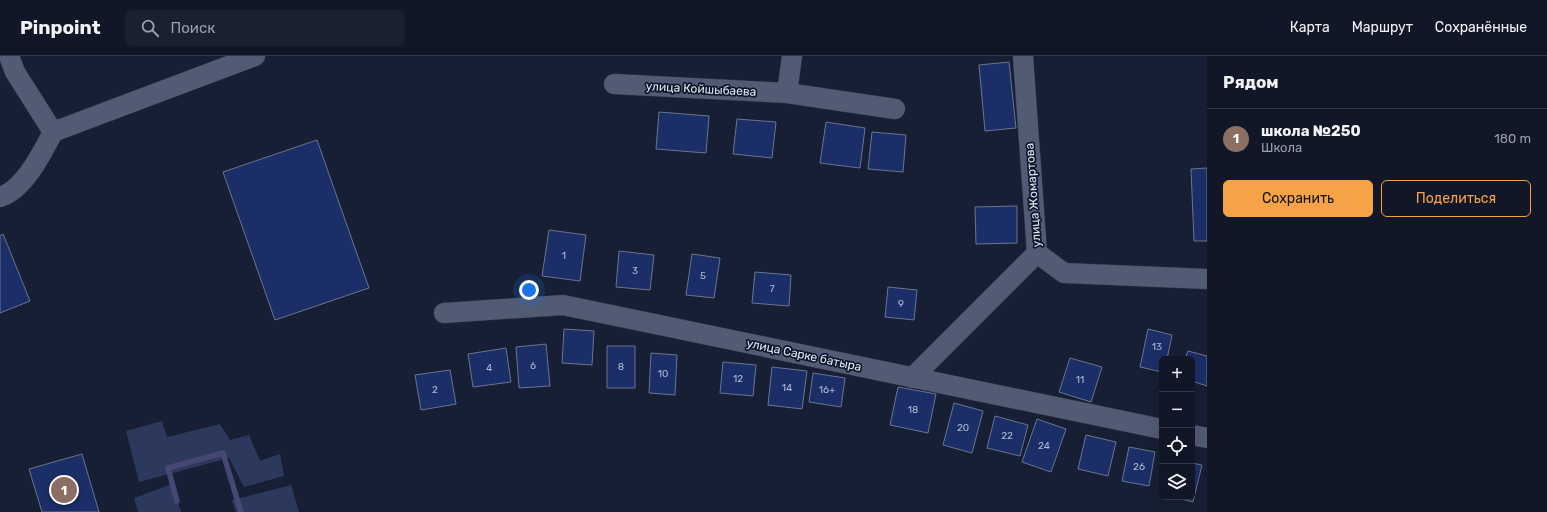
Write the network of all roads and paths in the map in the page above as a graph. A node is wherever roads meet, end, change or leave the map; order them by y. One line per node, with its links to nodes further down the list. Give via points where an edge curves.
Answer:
1 (9, 56): 8 (street, via 15,72)
2 (255, 56): 8 (street)
3 (792, 56): 6 (street)
4 (1023, 56): 10 (street, улица Жомартова)
5 (614, 84): 6 (street, улица Койшыбаева)
6 (787, 93): 7 (street, улица Койшыбаева)
7 (895, 109)
8 (53, 132): 9 (street, via 34,167 7,195)
9 (0, 197)
10 (1037, 253): 11 (street, улица Жомартова, via 1064,273); 13 (street)
11 (1207, 280)
12 (444, 313): 13 (street, улица Сарке батыра, via 563,305)
13 (912, 378): 14 (street, улица Сарке батыра)
14 (1159, 428)
15 (1195, 436): 16 (street)
16 (1207, 438)

